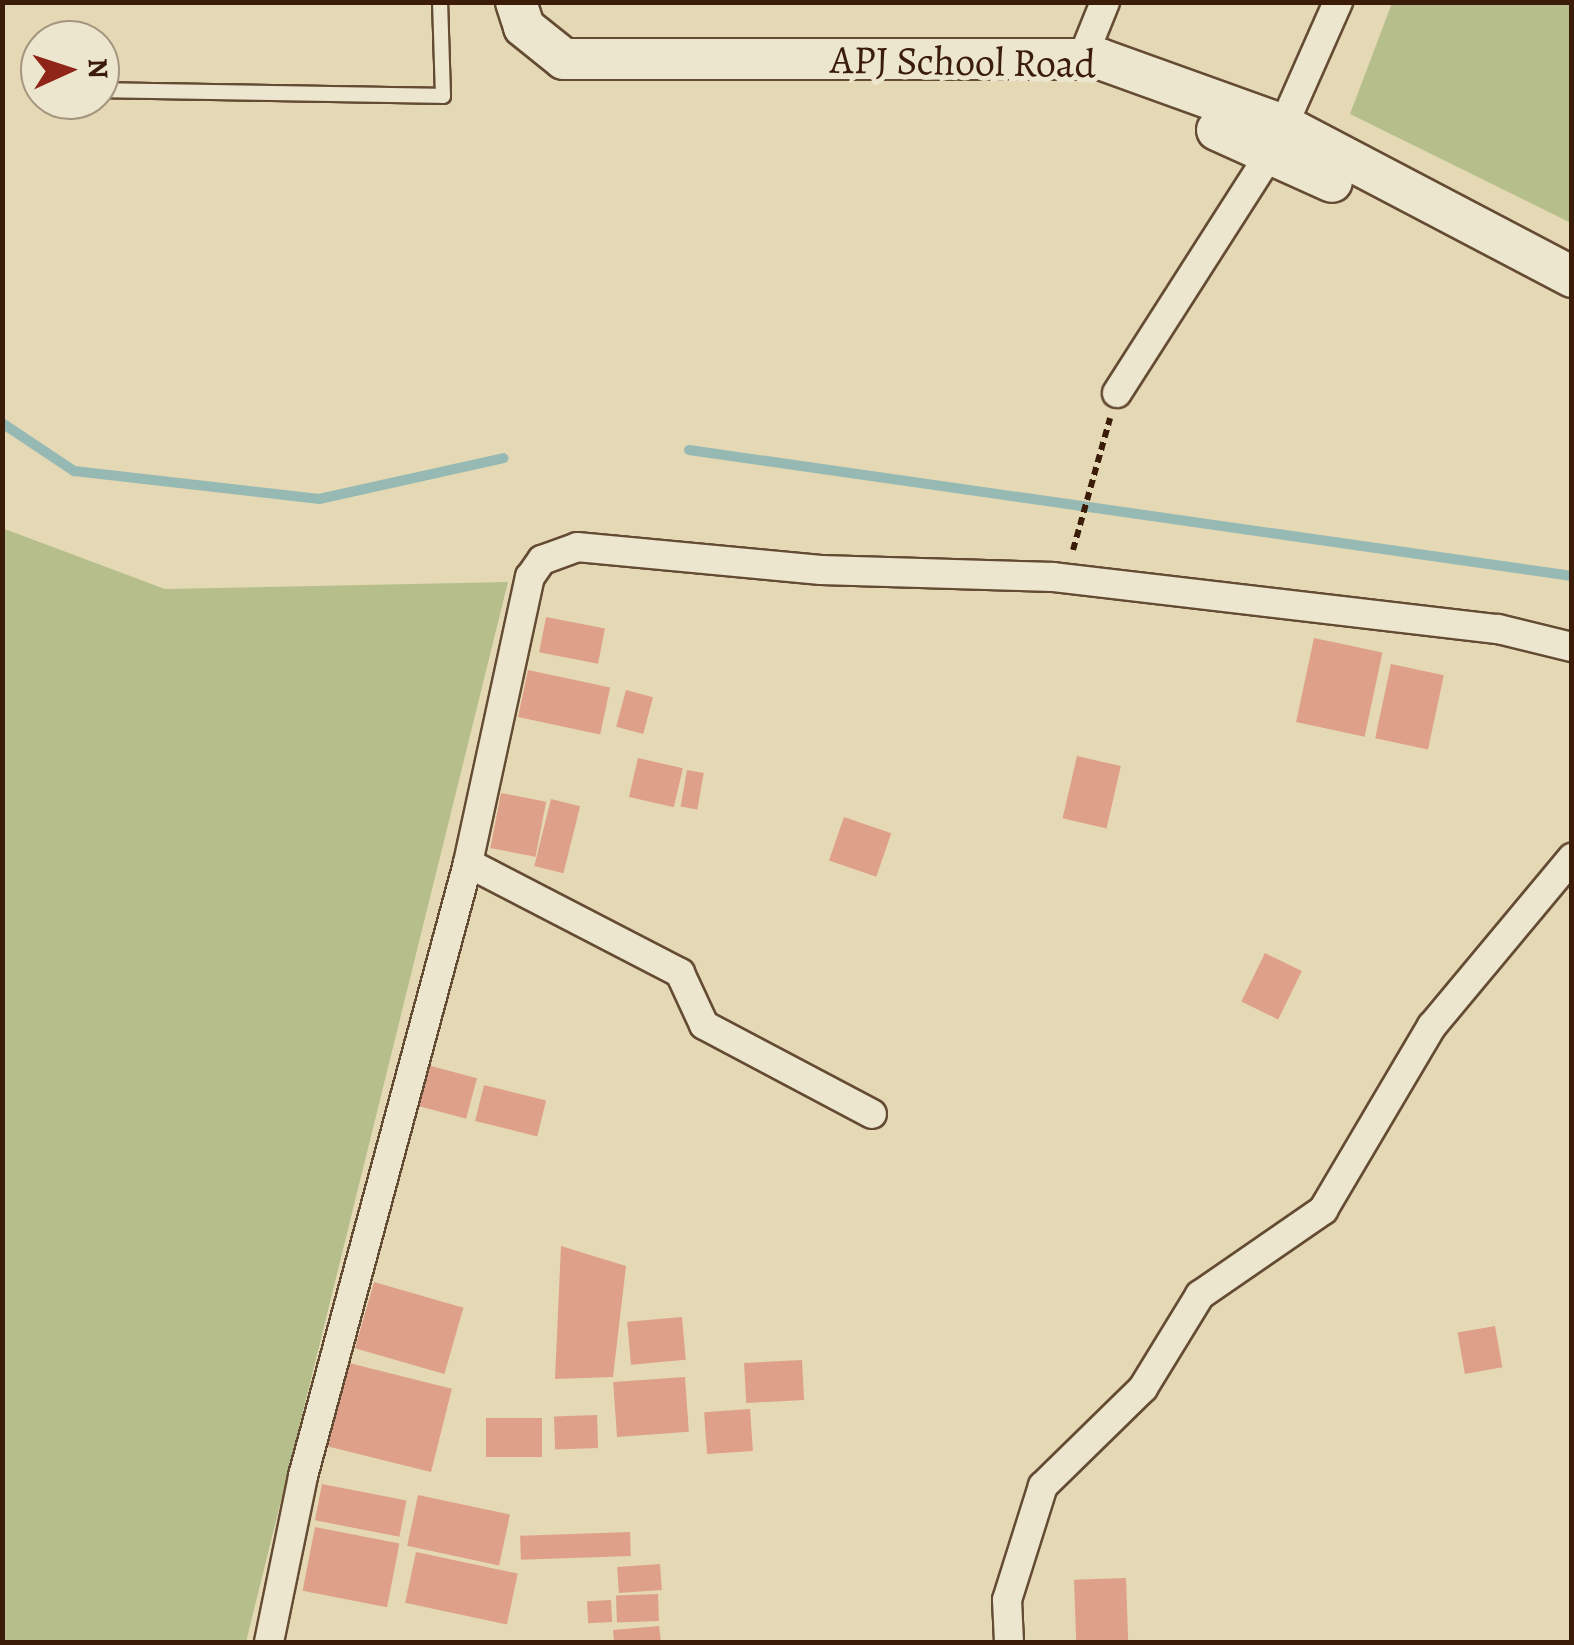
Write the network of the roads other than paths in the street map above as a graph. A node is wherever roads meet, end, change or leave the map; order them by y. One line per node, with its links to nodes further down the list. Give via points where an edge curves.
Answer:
1 (440, 2): 7 (lane, via 443,96)
2 (516, 2): 5 (street, APJ School Road, via 524,27 564,59)
3 (1105, 2): 6 (street)
4 (1338, 2): 8 (street)
5 (814, 59): 6 (street, APJ School Road); 8 (street, via 906,80 1103,86)
6 (1082, 59): 8 (street, APJ School Road)
7 (120, 90)
8 (1278, 138): 9 (street, APJ School Road); 10 (street); 11 (street)
9 (1572, 277)
10 (1572, 306)
11 (1118, 392)
12 (1572, 647): 14 (street, via 1498,629 1065,578 558,548 530,577)
13 (1572, 858): 17 (street, via 1432,1026 1323,1210 1200,1296 1143,1388 1043,1486 1007,1600)
14 (468, 864): 15 (street, via 680,973 704,1025); 16 (street, via 303,1476)
15 (872, 1114)
16 (269, 1642)
17 (1008, 1642)

